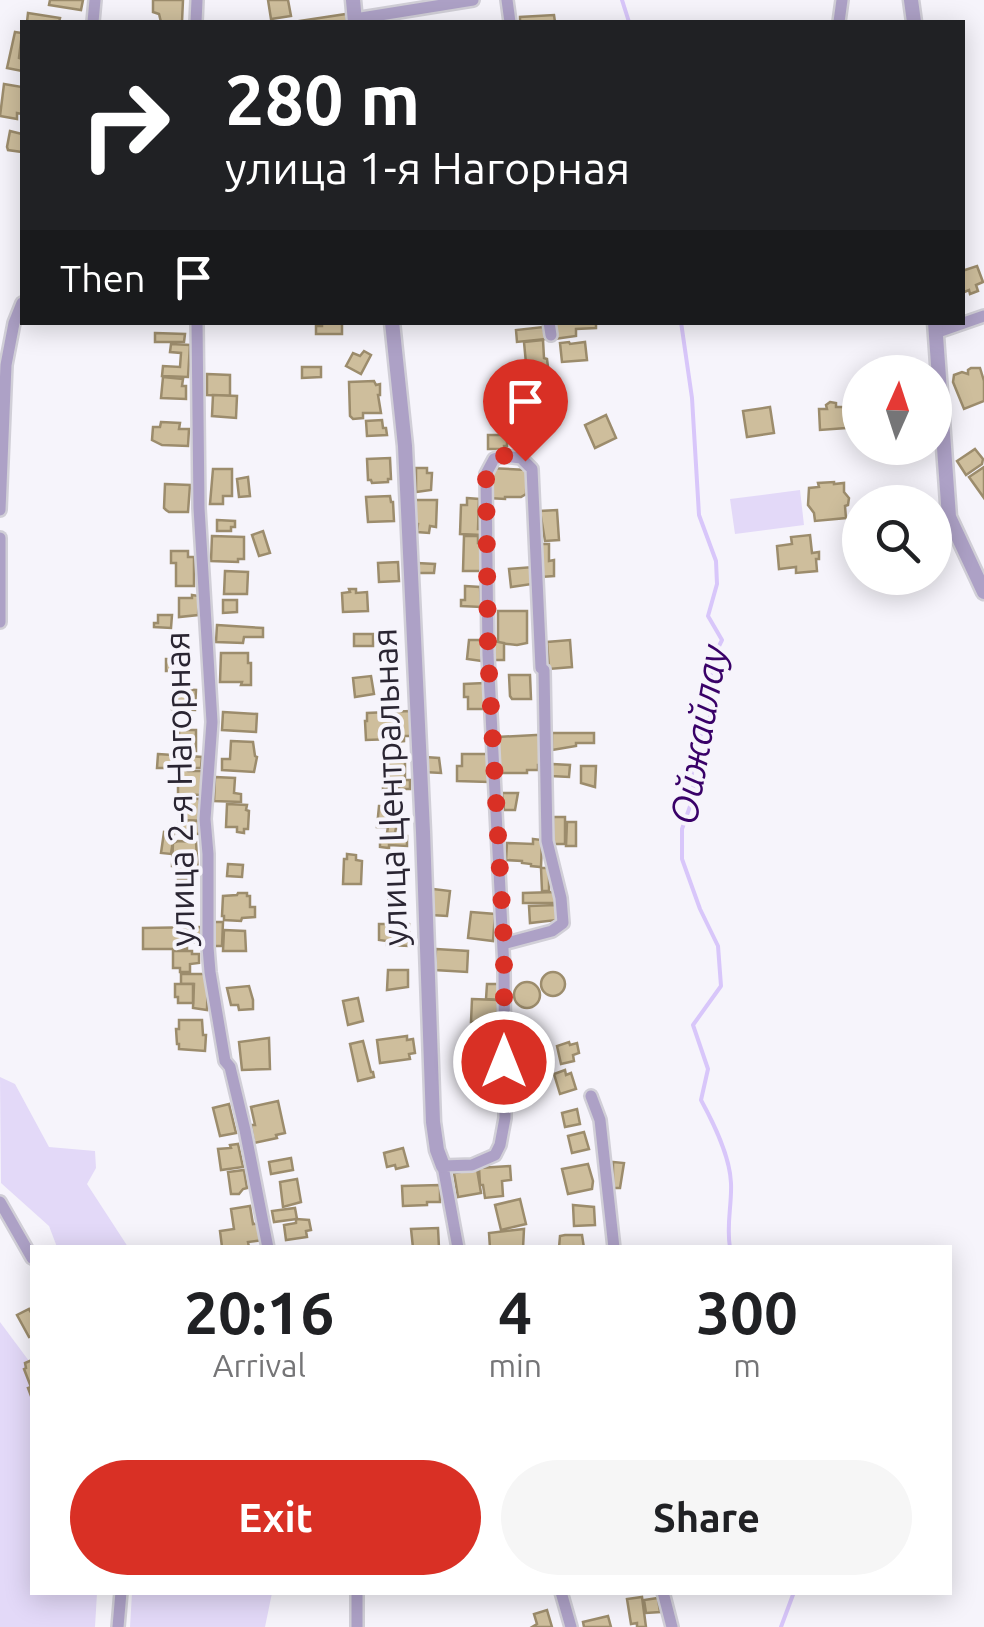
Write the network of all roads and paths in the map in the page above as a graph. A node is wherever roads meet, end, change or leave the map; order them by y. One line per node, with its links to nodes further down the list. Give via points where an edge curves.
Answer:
1 (473, 0): 2 (street)
2 (361, 20)
3 (20, 308): 7 (street, via 6,365)
4 (197, 325): 15 (street, улица 2-я Нагорная, via 212,722 205,819 210,972)
5 (392, 325): 13 (street, улица Центральная, via 406,464 433,1122)
6 (935, 328): 9 (street, via 949,517)
7 (0, 510)
8 (0, 538): 10 (street)
9 (984, 592)
10 (0, 622)
11 (504, 944): 11 (street, via 563,923 546,829 533,477 521,458 503,456 486,474); 13 (street, via 500,1146 486,1160)
12 (591, 1096): 17 (street, via 600,1120)
13 (443, 1166): 16 (street, улица Центральная)
14 (0, 1202): 18 (street)
15 (267, 1245)
16 (457, 1245)
17 (614, 1245)
18 (30, 1254)
19 (120, 1595): 23 (street)
20 (357, 1595): 24 (street)
21 (562, 1595): 25 (street)
22 (665, 1595): 26 (street)
23 (118, 1627)
24 (358, 1627)
25 (571, 1627)
26 (672, 1627)

